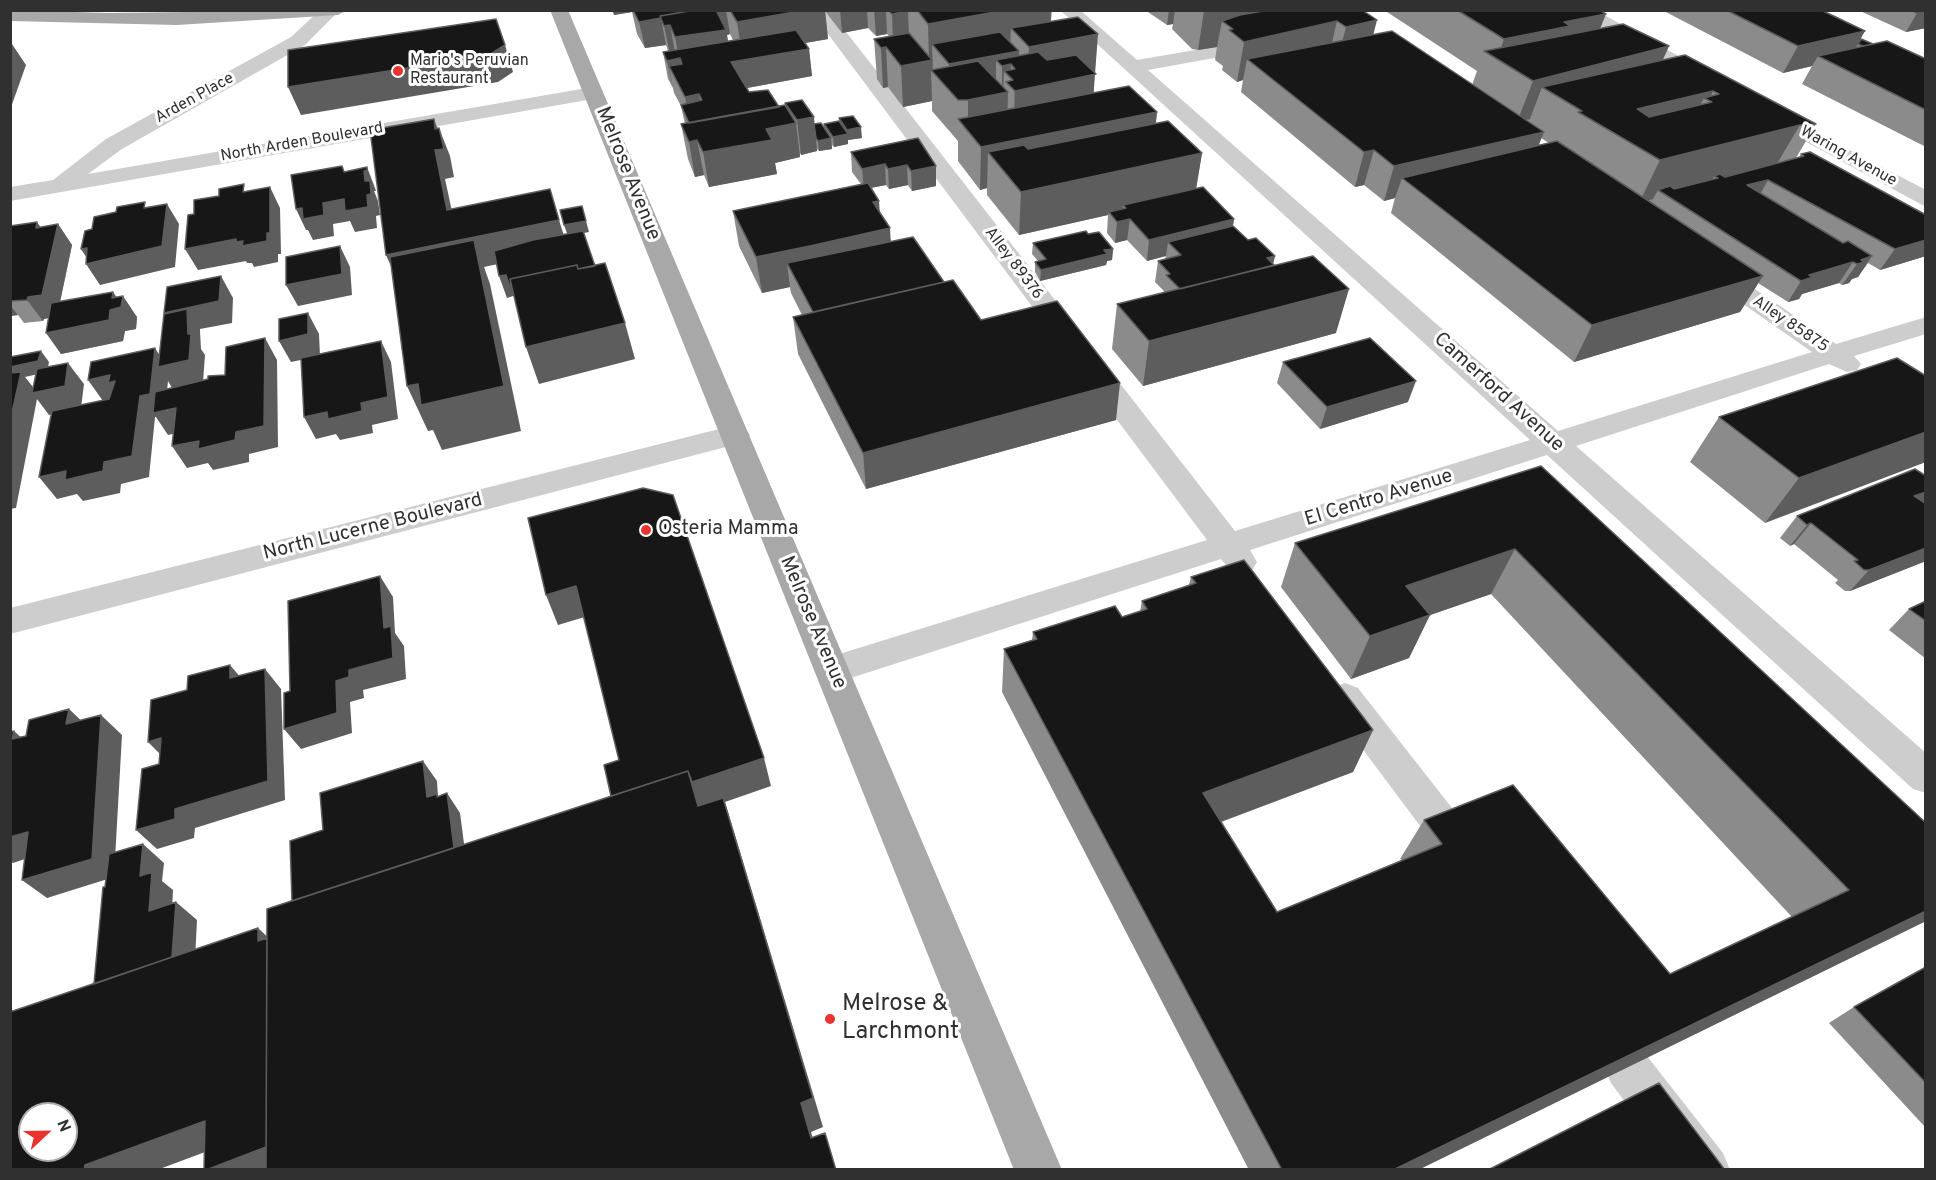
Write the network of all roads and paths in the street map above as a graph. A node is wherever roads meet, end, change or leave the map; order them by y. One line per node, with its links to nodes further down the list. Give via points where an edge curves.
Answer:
1 (338, 10): 5 (main road)
2 (559, 10): 11 (main road, Melrose Avenue)
3 (819, 10): 22 (street, Alley 89376)
4 (1580, 10): 10 (street)
5 (330, 11): 7 (main road, via 166,19); 13 (street, Arden Place, via 298,41 114,144)
6 (1074, 11): 9 (street, Camerford Avenue)
7 (10, 15)
8 (1224, 51): 9 (street)
9 (1133, 67): 21 (street, Camerford Avenue)
10 (1727, 91)
11 (593, 93): 13 (street, North Arden Boulevard); 20 (main road, Melrose Avenue)
12 (1748, 102): 15 (street, Waring Avenue)
13 (59, 185): 14 (street, North Arden Boulevard)
14 (10, 194)
15 (1926, 200)
16 (1694, 259): 18 (street, Alley 85875)
17 (1926, 325): 18 (street, El Centro Avenue)
18 (1834, 355): 19 (street, Alley 85875); 21 (street, El Centro Avenue)
19 (1868, 378)
20 (735, 435): 24 (street, North Lucerne Boulevard); 25 (main road, Melrose Avenue)
21 (1555, 444): 22 (street, El Centro Avenue); 27 (street, Camerford Avenue)
22 (1228, 546): 23 (street, Alley 89376); 25 (street, El Centro Avenue)
23 (1264, 592)
24 (10, 621)
25 (831, 670): 30 (main road, Melrose Avenue)
26 (1329, 677): 28 (street)
27 (1926, 777)
28 (1452, 838)
29 (1627, 1067): 31 (street)
30 (1038, 1170)
31 (1706, 1170)

